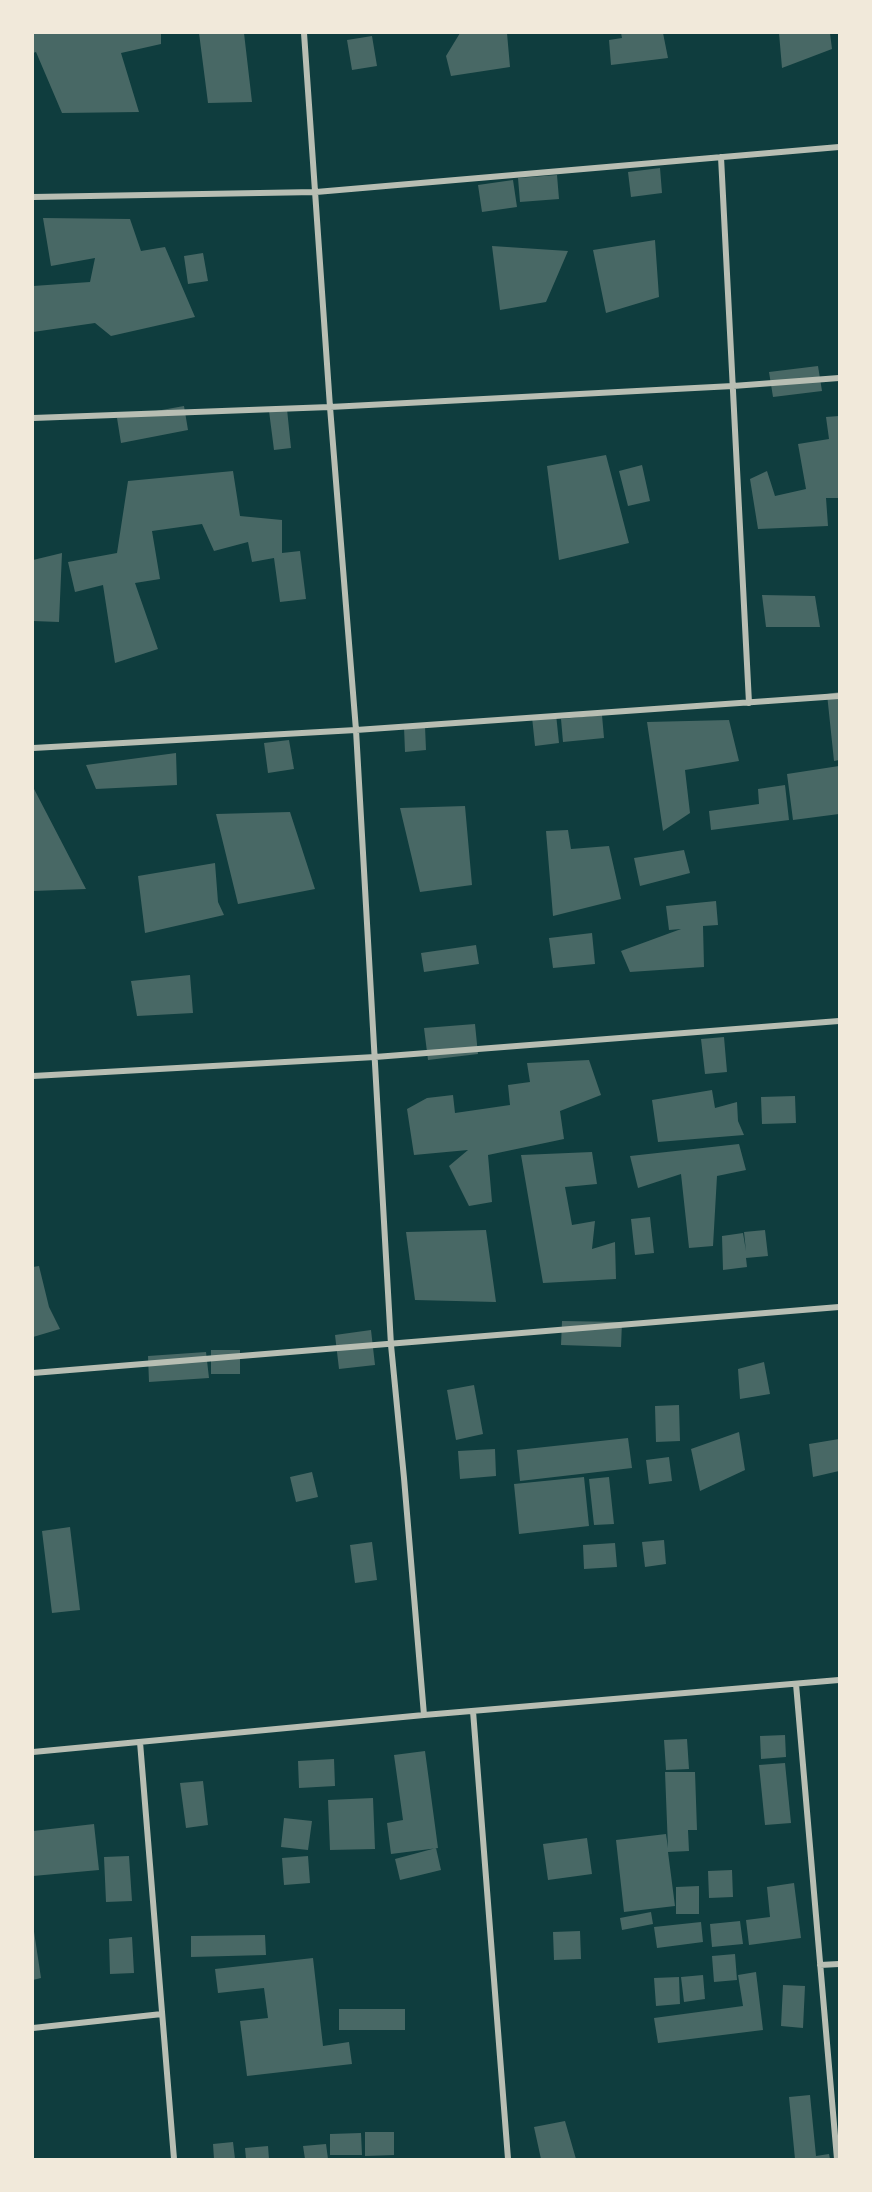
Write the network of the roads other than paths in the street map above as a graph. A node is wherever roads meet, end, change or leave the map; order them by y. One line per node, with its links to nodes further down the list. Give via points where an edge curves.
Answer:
1 (304, 33): 4 (street)
2 (839, 147): 3 (street)
3 (721, 157): 4 (street); 7 (street)
4 (315, 192): 5 (street); 8 (street)
5 (33, 197)
6 (839, 378): 7 (street)
7 (733, 386): 8 (street); 11 (street)
8 (330, 407): 9 (street); 12 (street)
9 (33, 418)
10 (839, 696): 11 (street)
11 (749, 703): 12 (street)
12 (357, 730): 13 (street); 15 (street)
13 (33, 748)
14 (839, 1021): 15 (street)
15 (375, 1057): 16 (street); 18 (street)
16 (33, 1076)
17 (839, 1307): 18 (street)
18 (391, 1345): 19 (street); 23 (street)
19 (33, 1373)
20 (839, 1680): 21 (street)
21 (796, 1684): 22 (street); 27 (street)
22 (473, 1711): 23 (street); 31 (street)
23 (423, 1715): 24 (street)
24 (140, 1742): 25 (street); 28 (street)
25 (33, 1752)
26 (839, 1964): 27 (street)
27 (820, 1965): 32 (street)
28 (162, 2014): 29 (street); 30 (street)
29 (33, 2028)
30 (174, 2159)
31 (508, 2159)
32 (837, 2159)

